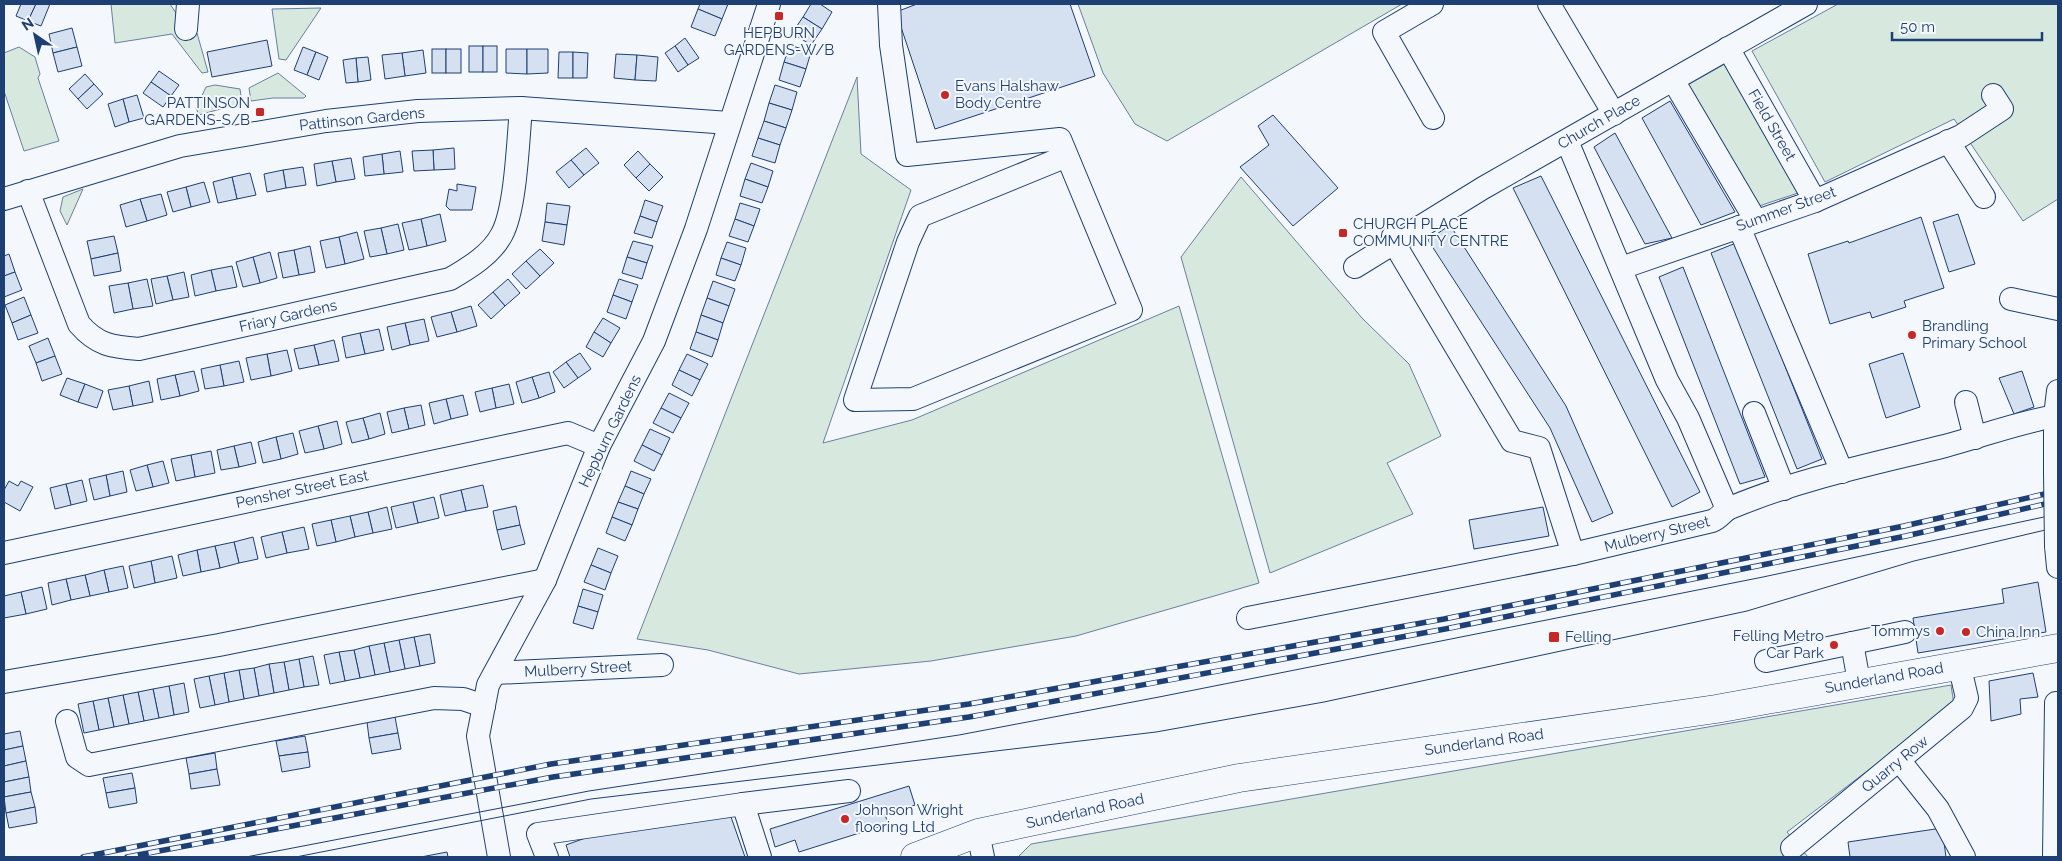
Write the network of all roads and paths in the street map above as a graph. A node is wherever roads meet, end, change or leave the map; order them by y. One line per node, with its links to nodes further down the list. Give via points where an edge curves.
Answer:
1 (188, 4): 7 (street)
2 (769, 4): 14 (street, Hepburn Gardens)
3 (888, 4): 17 (street, via 907,155 1060,139)
4 (1432, 4): 13 (street, via 1384,32)
5 (1548, 4): 12 (street)
6 (1806, 4): 8 (street, Church Place)
7 (186, 29)
8 (1728, 48): 9 (street, Church Place); 21 (street, Field Street)
9 (1673, 80): 12 (street, Church Place); 22 (street)
10 (1993, 96): 16 (street, Summer Street, via 2002,109)
11 (521, 108): 14 (street, Pattinson Gardens); 18 (street, Pattinson Gardens, via 418,111 254,133 180,146); 18 (street, Friary Gardens, via 509,216 502,235 468,269 450,279 139,349 115,347 91,338 79,324)
12 (1614, 114): 15 (street, Church Place)
13 (1433, 118)
14 (729, 123): 33 (street, Hepburn Gardens, via 696,229 654,341)
15 (1567, 141): 23 (street, Church Place); 25 (street)
16 (1948, 141): 19 (street); 21 (street, Summer Street)
17 (1067, 156): 17 (street, via 1131,310 913,398 855,400 908,242 920,216)
18 (28, 191): 20 (street, Pattinson Gardens)
19 (1984, 197)
20 (4, 198)
21 (1815, 201): 22 (street, Summer Street)
22 (1748, 224): 25 (street, Summer Street); 34 (street)
23 (1394, 240): 24 (street, Church Place); 38 (street, via 1512,441 1539,448)
24 (1355, 267)
25 (1621, 268): 36 (street, via 1666,380 1688,418)
26 (2011, 299): 27 (street)
27 (2058, 309)
28 (2058, 391): 31 (street)
29 (1966, 402): 32 (street)
30 (1754, 413): 35 (street)
31 (2054, 416): 32 (street, Mulberry Street, via 2019,422); 39 (street, bridge)
32 (1975, 438): 34 (street, Mulberry Street)
33 (600, 446): 37 (street, Pensher Street East, via 568,433); 40 (street, Hepburn Gardens)
34 (1842, 472): 35 (street, Mulberry Street)
35 (1784, 489): 36 (street, Mulberry Street)
36 (1728, 509): 38 (street, Mulberry Street, via 1712,520)
37 (4, 553)
38 (1574, 554): 41 (street, Mulberry Street)
39 (2057, 556)
40 (545, 580): 48 (street, Hepburn Gardens); 49 (street, via 219,645)
41 (1248, 618)
42 (1905, 632): 43 (street)
43 (1852, 643): 45 (street); 50 (street)
44 (2058, 648): 46 (main road, Sunderland Road)
45 (1766, 661)
46 (1959, 664): 50 (main road, Sunderland Road); 54 (street, Quarry Row, via 1967,698 1962,708)
47 (662, 665): 48 (street, Mulberry Street)
48 (495, 673): 52 (street, Hepburn Gardens, via 488,685)
49 (4, 682)
50 (1859, 682): 57 (main road, Sunderland Road, via 1716,709 1240,778)
51 (2056, 703): 64 (street)
52 (484, 706): 53 (street, via 463,699 434,698 89,765 77,757); 59 (street, Hepburn Gardens, via 478,736)
53 (67, 720)
54 (1899, 760): 58 (street, Quarry Row); 63 (street, via 1938,809)
55 (849, 791): 56 (street)
56 (743, 804): 60 (street, via 538,834); 61 (street)
57 (980, 845): 62 (main road, Sunderland Road)
58 (1792, 848)
59 (499, 857)
60 (547, 857)
61 (760, 857)
62 (915, 857)
63 (1964, 857)
64 (2054, 857)

